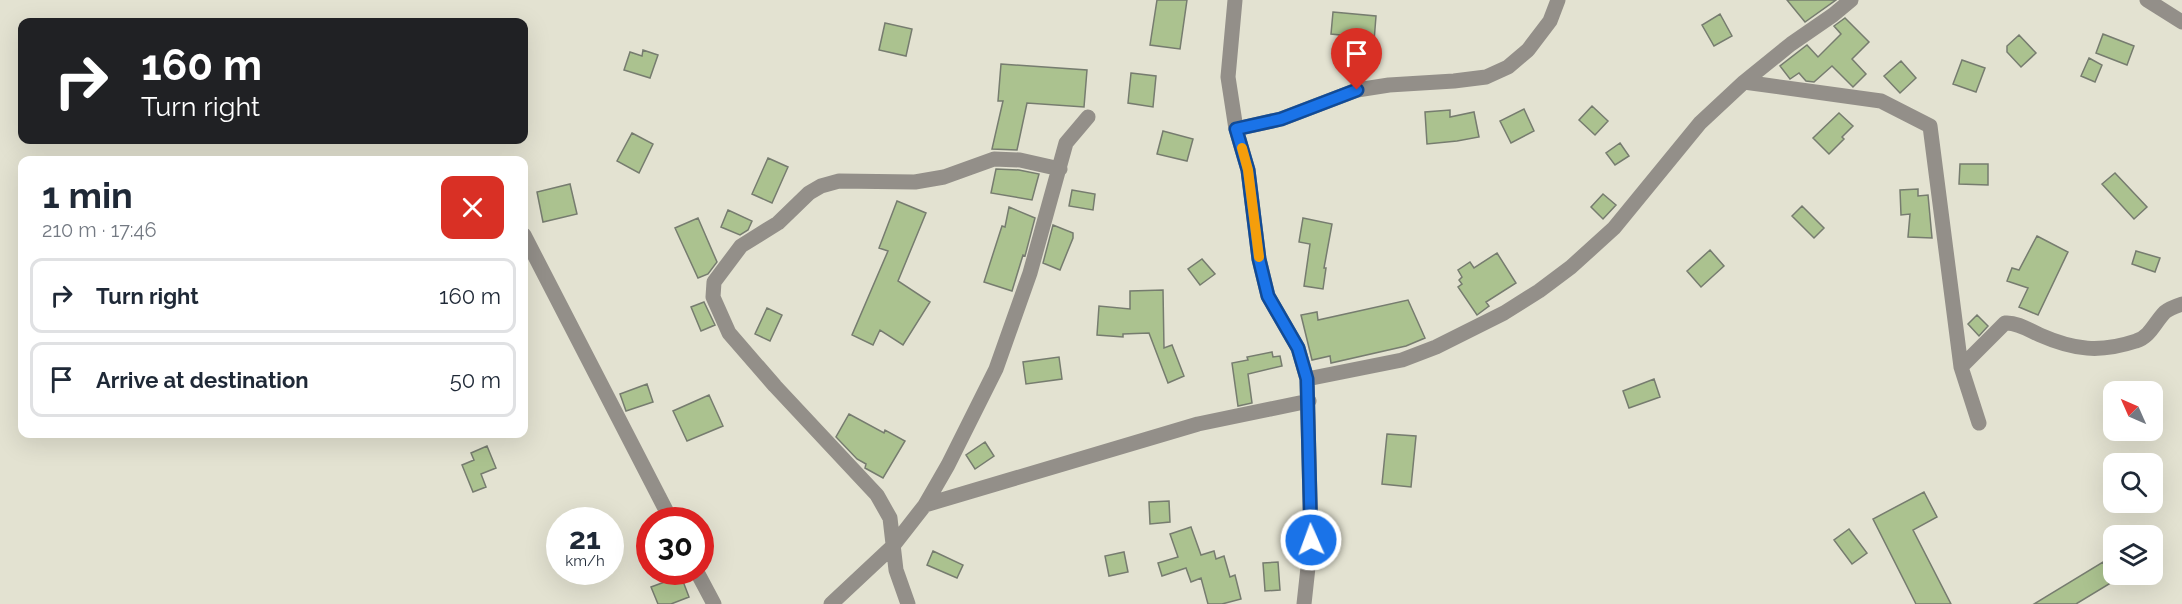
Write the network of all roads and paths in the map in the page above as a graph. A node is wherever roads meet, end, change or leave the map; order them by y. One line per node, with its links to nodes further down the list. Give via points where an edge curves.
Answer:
1 (1234, 0): 8 (street, via 1228,77)
2 (1558, 0): 8 (street, via 1544,33 1508,67 1486,77 1357,90 1281,119)
3 (1851, 0): 6 (street)
4 (2147, 0): 5 (street)
5 (2182, 22)
6 (1744, 82): 12 (street, via 1881,101 1930,126); 13 (street, via 1700,123 1614,228 1539,291 1437,347 1402,360)
7 (1088, 117): 9 (street, via 1066,143)
8 (1236, 129): 13 (street, via 1248,170 1259,259 1268,296 1298,348)
9 (1060, 169): 16 (street, via 1030,273 996,369); 18 (street, via 994,159 935,179 839,181 821,186 778,223 741,246 714,282 713,297 729,333 877,495 890,518)
10 (528, 243): 17 (street)
11 (2182, 304): 12 (street, via 2165,313 2145,337 2108,347 2078,348 2012,322 2005,323)
12 (1960, 367): 15 (street)
13 (1307, 379): 14 (street)
14 (1309, 401): 16 (street, via 1198,424); 23 (street, via 1311,540)
15 (1978, 423)
16 (925, 506): 18 (street)
17 (663, 507)
18 (893, 546): 21 (street); 22 (street, via 896,570)
19 (704, 585): 20 (street)
20 (714, 604)
21 (831, 604)
22 (908, 604)
23 (1304, 604)

